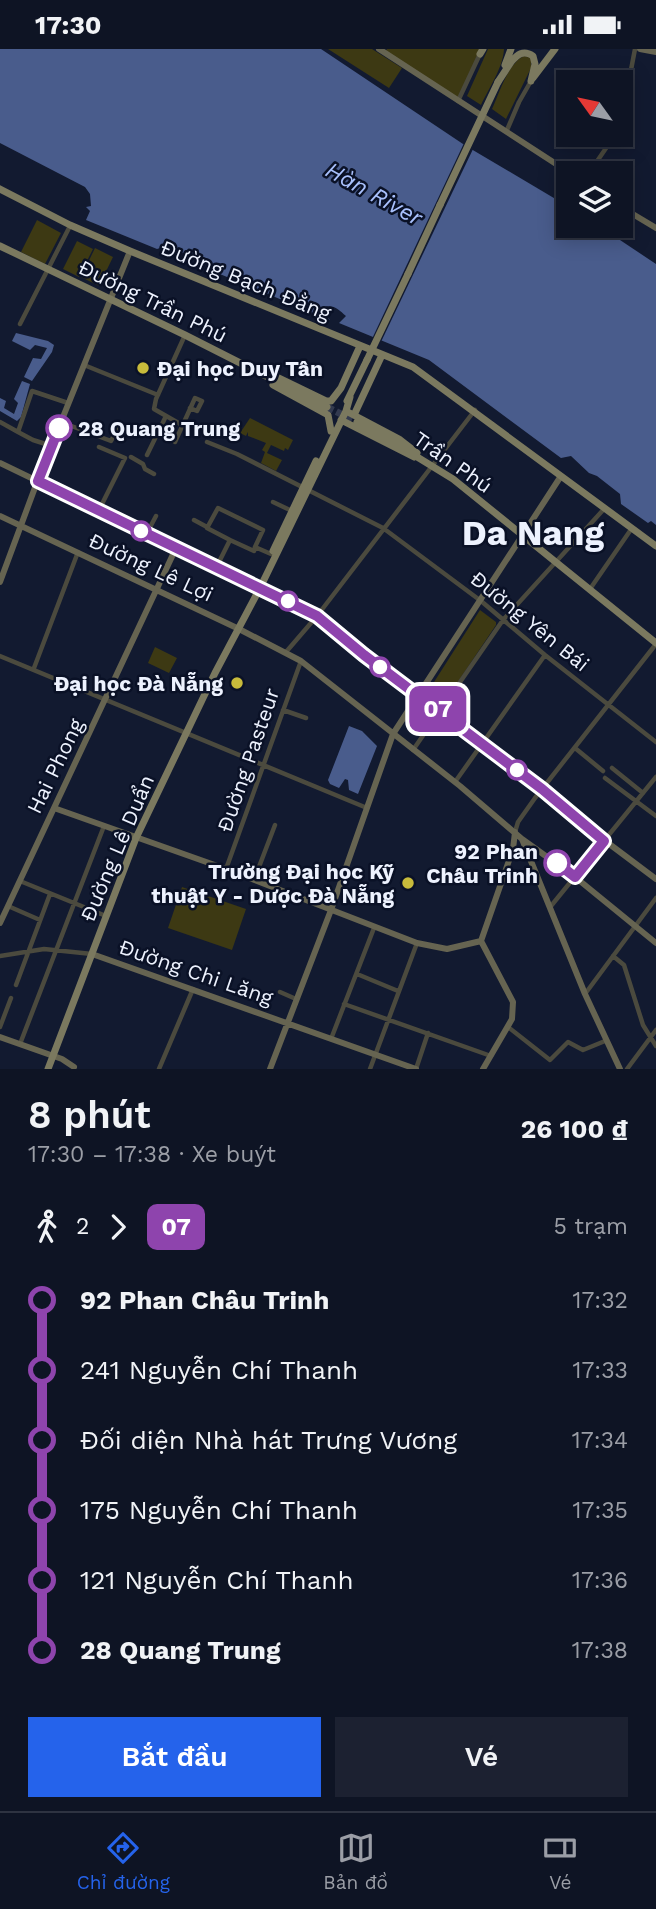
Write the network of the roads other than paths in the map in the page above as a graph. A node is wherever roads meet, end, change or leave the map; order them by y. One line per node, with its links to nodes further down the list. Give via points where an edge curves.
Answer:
1 (509, 49): 10 (main road)
2 (519, 49): 10 (main road)
3 (536, 49): 9 (main road)
4 (555, 49): 12 (main road)
5 (638, 49): 8 (street); 11 (street)
6 (383, 50): 13 (street)
7 (481, 51): 13 (street)
8 (656, 52)
9 (527, 53): 10 (main road); 12 (main road, via 535,61)
10 (508, 63): 32 (main road, bridge)
11 (633, 70)
12 (531, 81): 14 (street)
13 (458, 101): 14 (street)
14 (507, 130): 15 (street)
15 (556, 163)
16 (0, 189): 18 (main road, Đường Bạch Đằng)
17 (633, 214): 19 (street)
18 (71, 225): 21 (main road, Đường Bạch Đằng); 22 (street)
19 (656, 228)
20 (0, 246): 22 (main road, Đường Trần Phú)
21 (130, 251): 23 (street); 26 (main road, Đường Bạch Đằng)
22 (48, 269): 23 (main road, Đường Trần Phú); 24 (street)
23 (109, 300): 25 (main road, Đường Trần Phú); 29 (street)
24 (20, 324)
25 (185, 335): 28 (main road, Đường Trần Phú); 31 (street)
26 (360, 346): 27 (main road, Đường Bạch Đằng); 30 (main road)
27 (382, 355): 37 (main road, Đường Bạch Đằng, via 418,370); 40 (main road)
28 (241, 364): 30 (main road, via 269,372 328,402); 34 (main road, Đường Trần Phú); 46 (main road, via 328,415)
29 (84, 365): 31 (street); 33 (street)
30 (341, 388): 32 (main road, via 339,399)
31 (158, 395): 38 (street, via 154,409)
32 (350, 397): 36 (main road, Đường Lê Duẩn); 46 (main road, Đường Lê Duẩn)
33 (68, 404): 42 (street); 45 (street, via 32,391)
34 (327, 407)
35 (190, 408): 43 (street)
36 (346, 411): 39 (main road, Đường Lê Duẩn); 40 (main road)
37 (475, 411): 54 (street); 56 (main road, Đường Bạch Đằng)
38 (166, 416): 43 (street); 51 (street)
39 (341, 420): 40 (main road); 46 (main road, Đường Lê Duẩn)
40 (354, 421): 46 (main road); 54 (main road, Trần Phú, via 410,446)
41 (0, 422): 45 (street)
42 (61, 422): 44 (street, via 111,441); 49 (street)
43 (182, 425): 47 (street)
44 (118, 428)
45 (18, 432): 49 (street)
46 (332, 432): 58 (main road, Đường Lê Duẩn)
47 (175, 442)
48 (207, 442): 58 (street, Đường Yên Bái)
49 (52, 446): 57 (street)
50 (99, 447): 61 (street, via 125,459)
51 (147, 455)
52 (131, 457): 55 (street)
53 (0, 463): 57 (street)
54 (433, 466): 68 (street); 71 (main road, Trần Phú)
55 (154, 474)
56 (561, 476): 60 (main road); 71 (street)
57 (38, 481): 61 (street); 66 (street)
58 (305, 490): 62 (main road, Đường Lê Duẩn); 68 (street, Đường Yên Bái); 82 (main road, Đường Lê Duẩn)
59 (273, 502): 62 (street)
60 (605, 508): 69 (main road); 78 (street)
61 (99, 510): 70 (street)
62 (292, 511): 77 (main road, Đường Lê Duẩn)
63 (0, 516): 66 (street, Đường Lê Lợi)
64 (156, 516): 70 (street)
65 (194, 520): 67 (street)
66 (22, 526): 76 (street, Đường Lê Lợi); 79 (street)
67 (207, 527): 72 (street); 74 (street, via 218,508 263,530)
68 (383, 528): 85 (street, Đường Yên Bái); 86 (street)
69 (632, 528): 73 (main road); 83 (street)
70 (147, 533): 75 (street)
71 (523, 535): 78 (main road, Trần Phú); 85 (street)
72 (230, 540): 74 (street, via 254,551); 80 (street)
73 (656, 546)
74 (256, 547): 77 (street)
75 (176, 548): 80 (street); 84 (street, Hai Phong)
76 (78, 552): 84 (street, Đường Lê Lợi); 94 (street)
77 (271, 554): 82 (main road, Đường Lê Duẩn)
78 (555, 562): 83 (main road, Trần Phú); 87 (street)
79 (4, 563): 81 (street)
80 (216, 566): 82 (street)
81 (0, 582)
82 (258, 587): 86 (street); 88 (main road, Đường Lê Duẩn)
83 (589, 589): 89 (main road, Trần Phú)
84 (157, 590): 88 (street, Đường Lê Lợi); 96 (street, Hai Phong)
85 (481, 601): 87 (street, Đường Yên Bái); 95 (street)
86 (317, 616): 90 (street); 95 (street)
87 (503, 620): 91 (street, Đường Yên Bái); 99 (street)
88 (237, 628): 90 (street, Đường Lê Lợi); 101 (main road, Đường Lê Duẩn)
89 (656, 643): 97 (street)
90 (286, 652): 93 (street, Đường Lê Lợi)
91 (545, 655): 97 (street, Đường Yên Bái); 104 (street)
92 (0, 656): 94 (street)
93 (301, 661): 98 (street, Đường Pasteur); 102 (street, Đường Lê Lợi)
94 (34, 668): 96 (street)
95 (419, 695): 99 (street); 102 (street)
96 (106, 701): 101 (street); 116 (street, Hai Phong)
97 (609, 704): 103 (street, Đường Yên Bái); 105 (street)
98 (283, 710): 100 (street); 107 (street, Đường Pasteur)
99 (441, 711): 104 (street); 106 (street)
100 (306, 718)
101 (186, 734): 107 (street); 122 (main road, Đường Lê Duẩn)
102 (393, 734): 106 (street, Đường Lê Lợi); 117 (street)
103 (656, 741)
104 (482, 744): 112 (street); 113 (street)
105 (575, 748): 109 (street); 113 (street)
106 (413, 750): 112 (street, Đường Lê Lợi)
107 (263, 767): 117 (street); 127 (street, Đường Pasteur)
108 (612, 768): 114 (street)
109 (603, 771)
110 (656, 777): 114 (street)
111 (605, 778): 115 (street)
112 (454, 782): 121 (street, Đường Lê Lợi)
113 (542, 789): 121 (street); 124 (street)
114 (643, 793): 115 (street)
115 (635, 802): 118 (street); 124 (street)
116 (54, 808): 120 (street); 131 (street, Hai Phong)
117 (368, 808): 137 (street)
118 (656, 816)
119 (275, 825): 130 (street)
120 (104, 826): 122 (street); 134 (street)
121 (515, 832): 123 (street, Đường Lê Lợi); 143 (street)
122 (136, 838): 127 (street); 138 (main road, Đường Lê Duẩn)
123 (522, 839): 125 (street); 126 (street)
124 (604, 841): 128 (street); 129 (street)
125 (535, 847): 126 (street); 128 (street)
126 (527, 852): 136 (street)
127 (226, 869): 130 (street)
128 (575, 877): 136 (street); 141 (street)
129 (656, 879)
130 (254, 880): 137 (street)
131 (20, 881): 132 (street); 135 (street, Hai Phong)
132 (50, 894): 134 (street); 139 (street)
133 (656, 898): 141 (street)
134 (75, 903): 138 (street); 147 (street)
135 (8, 906): 139 (street); 140 (street, Hai Phong)
136 (551, 906): 156 (street)
137 (331, 910): 142 (street); 158 (street)
138 (107, 916): 148 (main road, Đường Lê Duẩn)
139 (40, 920): 146 (street)
140 (0, 923)
141 (634, 925): 145 (street); 150 (street)
142 (374, 928): 144 (street); 151 (street)
143 (481, 941): 144 (street, via 447,949); 163 (street, via 513,1002)
144 (417, 943): 154 (street)
145 (656, 943)
146 (30, 950): 147 (street); 149 (street); 152 (street)
147 (57, 950): 148 (street); 170 (street)
148 (92, 954): 153 (street, Đường Chi Lăng); 174 (main road, Đường Lê Duẩn)
149 (0, 956)
150 (613, 956): 156 (street); 167 (street, via 624,965)
151 (356, 974): 154 (street); 159 (street)
152 (16, 985)
153 (193, 989): 161 (street, Đường Chi Lăng); 177 (street)
154 (398, 991): 160 (street)
155 (280, 992): 158 (street)
156 (585, 994): 169 (street)
157 (11, 998): 162 (street)
158 (297, 999): 161 (street)
159 (344, 1004): 160 (street); 168 (street)
160 (388, 1019): 165 (street); 172 (street)
161 (289, 1023): 168 (street, Đường Chi Lăng); 178 (street)
162 (0, 1027)
163 (508, 1027): 169 (street, via 550,1060 568,1042 583,1049); 173 (street)
164 (656, 1030): 167 (street)
165 (428, 1034): 173 (street); 180 (street)
166 (0, 1037): 170 (street)
167 (650, 1037): 171 (street); 182 (street)
168 (331, 1039): 172 (street, Đường Chi Lăng)
169 (606, 1041): 182 (street)
170 (20, 1045): 174 (street)
171 (656, 1046)
172 (375, 1054): 179 (street); 180 (street, Đường Chi Lăng)
173 (491, 1056): 181 (street)
174 (52, 1057): 175 (street); 176 (main road, Đường Lê Duẩn)
175 (76, 1068)
176 (48, 1069)
177 (159, 1069)
178 (270, 1069)
179 (370, 1069)
180 (416, 1069)
181 (483, 1069)
182 (621, 1069)

